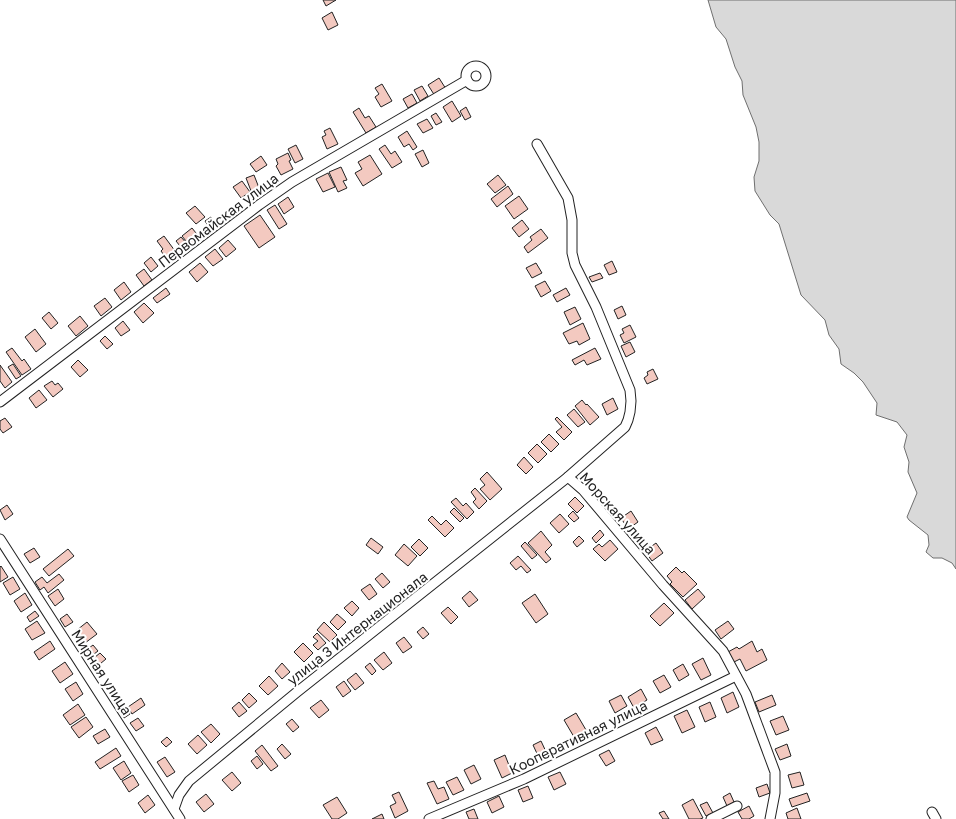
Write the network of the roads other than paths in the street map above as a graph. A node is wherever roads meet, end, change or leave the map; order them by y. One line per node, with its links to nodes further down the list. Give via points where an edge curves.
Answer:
1 (467, 80): 3 (street, Первомайская улица, via 279,192)
2 (538, 144): 4 (street, Морская улица, via 568,198 575,265 596,307 631,397 625,427)
3 (0, 402)
4 (568, 477): 6 (street, Морская улица, via 714,640); 8 (street, улица 3 Интернационала, via 189,781)
5 (0, 539): 8 (street, Мирная улица)
6 (736, 676): 10 (street, Кооперативная улица, via 524,779); 12 (street, Морская улица, via 775,772)
7 (736, 806): 11 (street)
8 (174, 809): 9 (street, Мирная улица)
9 (180, 819)
10 (429, 819)
11 (711, 819)
12 (770, 819)

